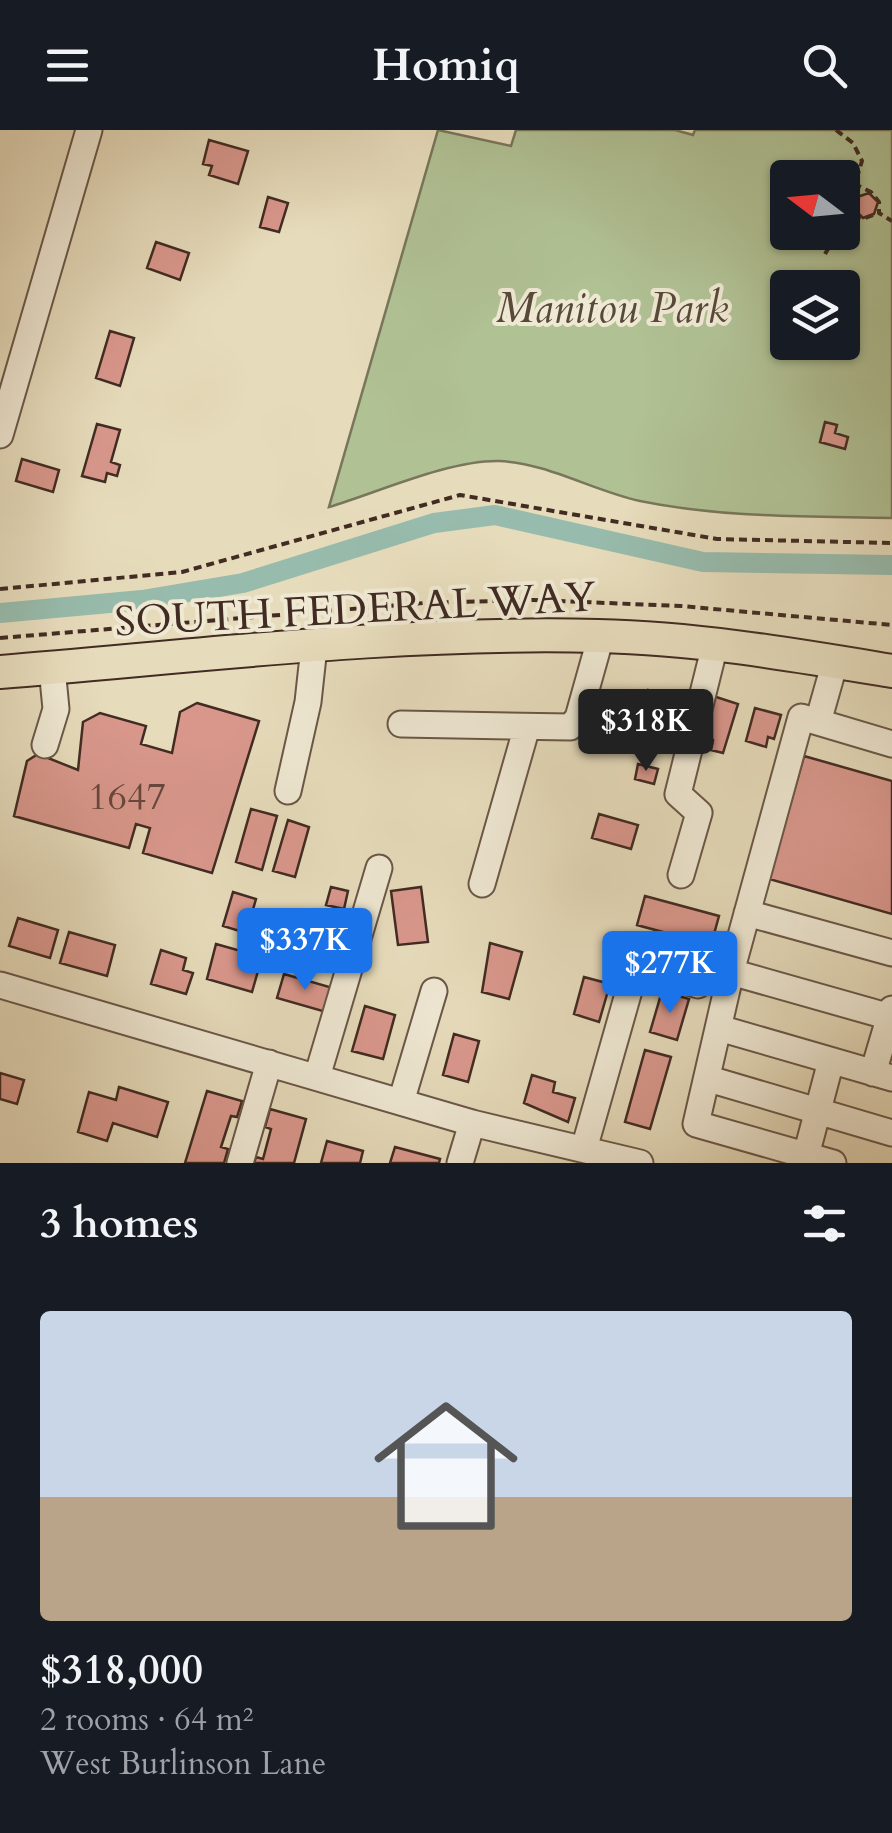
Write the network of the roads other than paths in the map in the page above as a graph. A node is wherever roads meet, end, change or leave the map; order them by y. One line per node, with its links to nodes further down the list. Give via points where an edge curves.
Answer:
1 (89, 130): 2 (street)
2 (7, 380): 3 (street)
3 (0, 435)
4 (601, 636): 5 (main road, SOUTH FEDERAL WAY); 6 (main road, SOUTH FEDERAL WAY); 13 (street, via 578,718 570,728)
5 (715, 646): 7 (main road, SOUTH FEDERAL WAY); 18 (street, via 678,794 699,812)
6 (314, 647): 8 (main road, SOUTH FEDERAL WAY); 16 (street)
7 (835, 662): 9 (main road, SOUTH FEDERAL WAY); 11 (street)
8 (52, 668): 10 (main road, SOUTH FEDERAL WAY); 15 (street, via 56,709)
9 (892, 671)
10 (0, 672)
11 (818, 722): 14 (street); 20 (street, via 800,717)
12 (401, 724): 13 (street)
13 (526, 730): 19 (street)
14 (892, 744)
15 (45, 745)
16 (288, 791)
17 (379, 868): 31 (street)
18 (681, 875)
19 (482, 884)
20 (747, 913): 21 (street); 22 (street)
21 (892, 953)
22 (731, 972): 26 (street); 27 (street)
23 (0, 985): 29 (street)
24 (698, 985): 37 (street, via 636,966)
25 (434, 990): 33 (street)
26 (891, 1013): 30 (street)
27 (719, 1028): 28 (street); 32 (street)
28 (832, 1060): 30 (street); 34 (street)
29 (269, 1062): 31 (street); 39 (street)
30 (883, 1076)
31 (317, 1077): 33 (street)
32 (709, 1079): 34 (street); 38 (street, via 696,1124)
33 (401, 1102): 35 (street)
34 (818, 1111): 36 (street); 38 (street)
35 (472, 1123): 37 (street); 40 (street)
36 (892, 1133)
37 (584, 1149): 41 (street)
38 (805, 1159): 42 (street)
39 (240, 1163)
40 (460, 1163)
41 (640, 1163)
42 (834, 1163)

